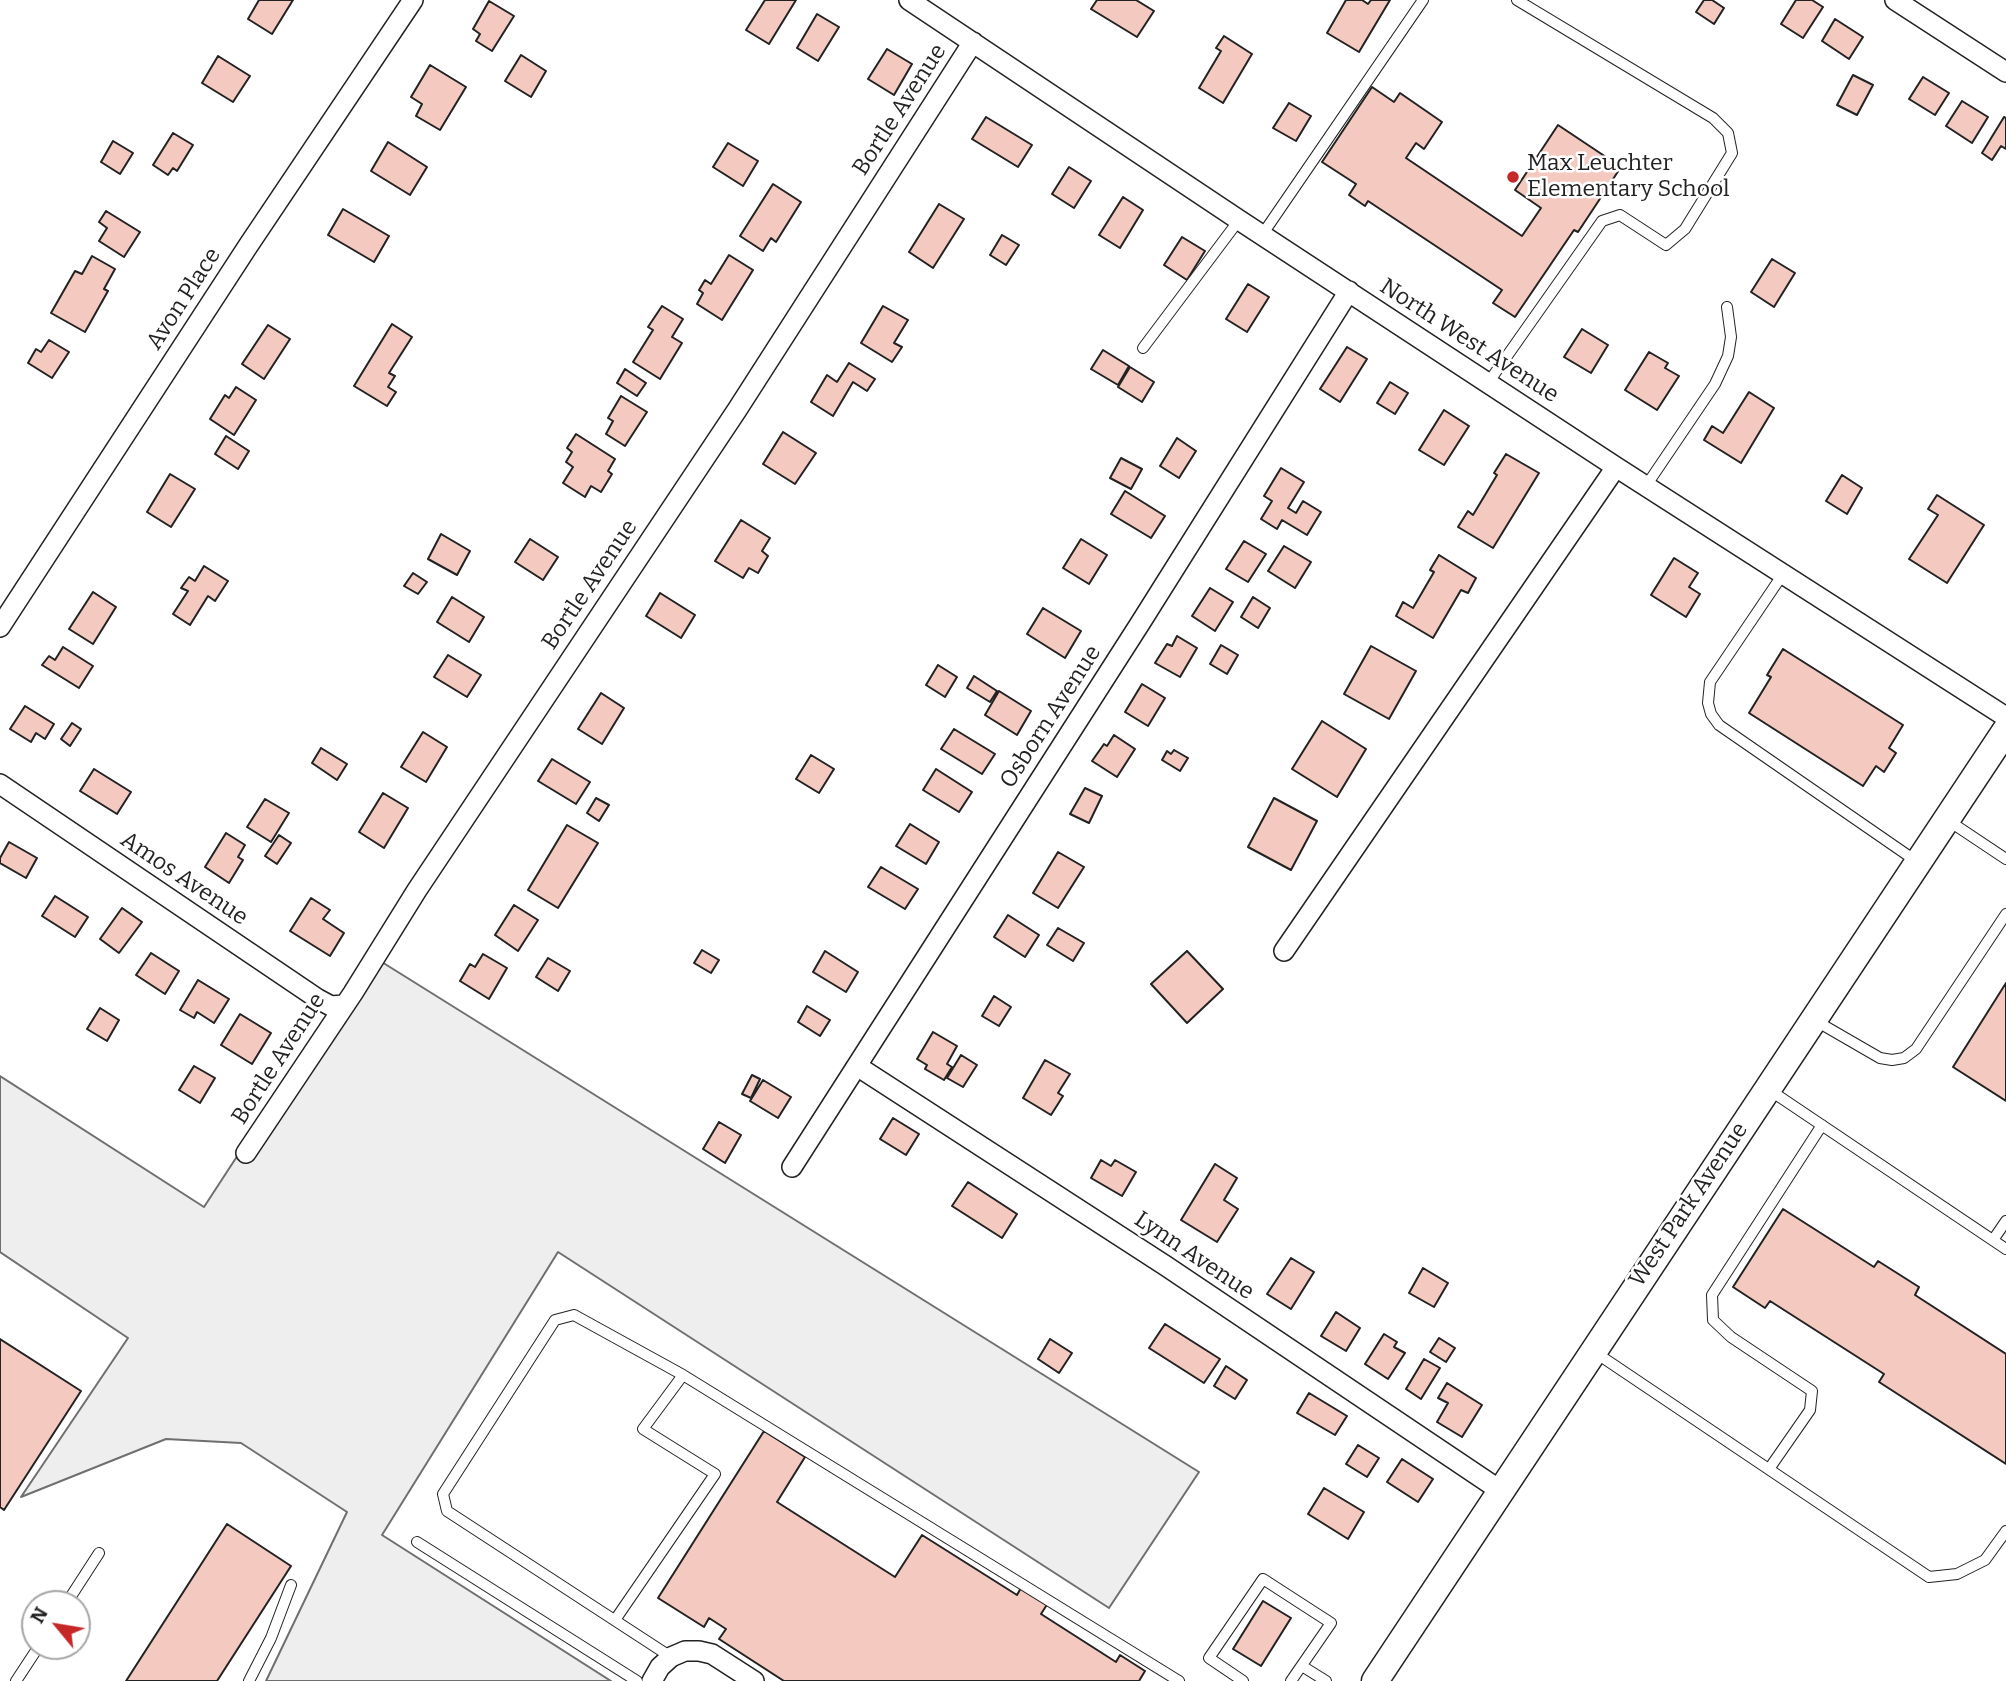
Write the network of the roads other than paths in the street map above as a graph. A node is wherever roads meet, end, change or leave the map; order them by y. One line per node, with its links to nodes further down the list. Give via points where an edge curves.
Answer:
1 (413, 0): 17 (street, Avon Place)
2 (1423, 0): 9 (lane)
3 (1517, 0): 13 (lane, via 1713,118 1728,133 1732,153 1685,229 1666,245 1620,215 1602,221)
4 (1895, 0): 7 (street)
5 (916, 2): 6 (street, North West Avenue)
6 (973, 42): 8 (street, North West Avenue); 26 (street, Bortle Avenue, via 737,410)
7 (2006, 72)
8 (1238, 220): 9 (street, North West Avenue); 12 (lane)
9 (1262, 235): 10 (street, North West Avenue)
10 (1349, 291): 13 (street, North West Avenue); 28 (street, Osborn Avenue)
11 (1727, 307): 15 (lane, via 1728,356)
12 (1143, 348)
13 (1488, 383): 14 (street, North West Avenue)
14 (1615, 467): 15 (street, North West Avenue); 25 (street)
15 (1646, 486): 16 (street, North West Avenue)
16 (1783, 574): 18 (street, North West Avenue); 23 (lane, via 1710,682 1711,714 1719,725)
17 (0, 627)
18 (2006, 717)
19 (2006, 730): 21 (main road, West Park Avenue)
20 (0, 784): 26 (street, Amos Avenue, via 318,999 331,1006)
21 (1945, 819): 22 (lane); 23 (main road, West Park Avenue)
22 (2006, 859)
23 (1917, 862): 27 (main road, West Park Avenue)
24 (2006, 914): 27 (lane, via 1916,1049 1904,1058 1880,1058)
25 (1284, 951)
26 (343, 1004): 31 (street, Bortle Avenue)
27 (1813, 1019): 29 (main road, West Park Avenue)
28 (857, 1066): 32 (street, Osborn Avenue); 39 (street, Lynn Avenue)
29 (1767, 1087): 30 (lane); 36 (main road, West Park Avenue)
30 (1822, 1125): 34 (lane); 38 (lane, via 1712,1295 1713,1320 1812,1391 1810,1410)
31 (246, 1153)
32 (792, 1167)
33 (2006, 1221): 34 (lane)
34 (1993, 1240): 35 (lane)
35 (2006, 1249)
36 (1593, 1350): 38 (lane); 39 (main road, West Park Avenue)
37 (682, 1375): 45 (lane, via 643,1429 715,1474); 45 (lane, via 574,1315 555,1320 443,1494 447,1511); 54 (lane)
38 (1769, 1469): 40 (lane, via 1929,1577 1956,1574 1985,1560)
39 (1501, 1491): 58 (main road, West Park Avenue)
40 (2006, 1531)
41 (417, 1542): 52 (lane)
42 (99, 1553): 44 (lane)
43 (290, 1585): 51 (lane)
44 (75, 1590)
45 (615, 1620): 46 (lane)
46 (671, 1657): 49 (street, via 685,1651 712,1654); 53 (street)
47 (30, 1660): 50 (lane)
48 (1301, 1666): 55 (lane, via 1331,1623 1263,1579 1209,1658); 56 (lane); 57 (lane)
49 (747, 1679)
50 (16, 1681)
51 (249, 1681)
52 (637, 1681)
53 (652, 1681)
54 (1179, 1681)
55 (1243, 1681)
56 (1292, 1681)
57 (1325, 1681)
58 (1375, 1681)

